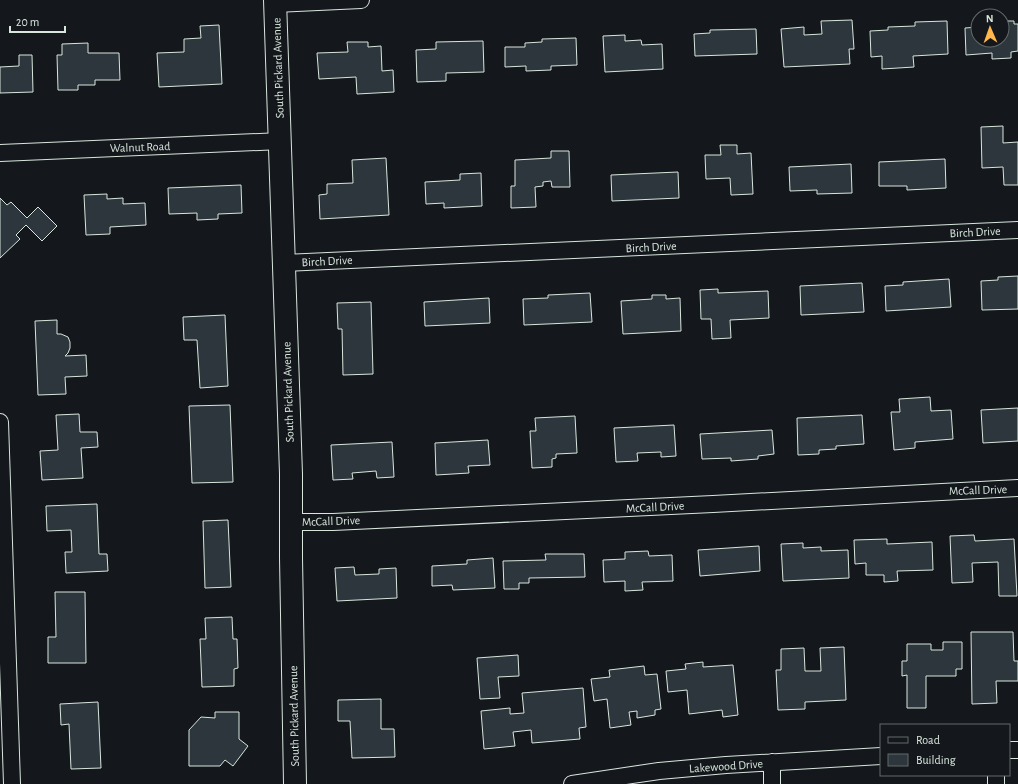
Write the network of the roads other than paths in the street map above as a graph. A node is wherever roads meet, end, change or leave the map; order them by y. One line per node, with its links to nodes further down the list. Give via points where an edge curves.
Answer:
1 (361, 0): 2 (street)
2 (275, 2): 3 (street, South Pickard Avenue)
3 (281, 141): 4 (street, Walnut Road); 6 (street, South Pickard Avenue)
4 (0, 153)
5 (1018, 230): 6 (street, Birch Drive)
6 (284, 263): 9 (street, South Pickard Avenue)
7 (0, 422): 12 (street)
8 (1018, 488): 9 (street, McCall Drive, via 705,505)
9 (291, 522): 13 (street, South Pickard Avenue)
10 (880, 756): 11 (street, Lakewood Drive)
11 (772, 762): 14 (street, Lakewood Drive, via 659,771); 15 (street)
12 (12, 784)
13 (295, 784)
14 (572, 784)
15 (772, 784)

